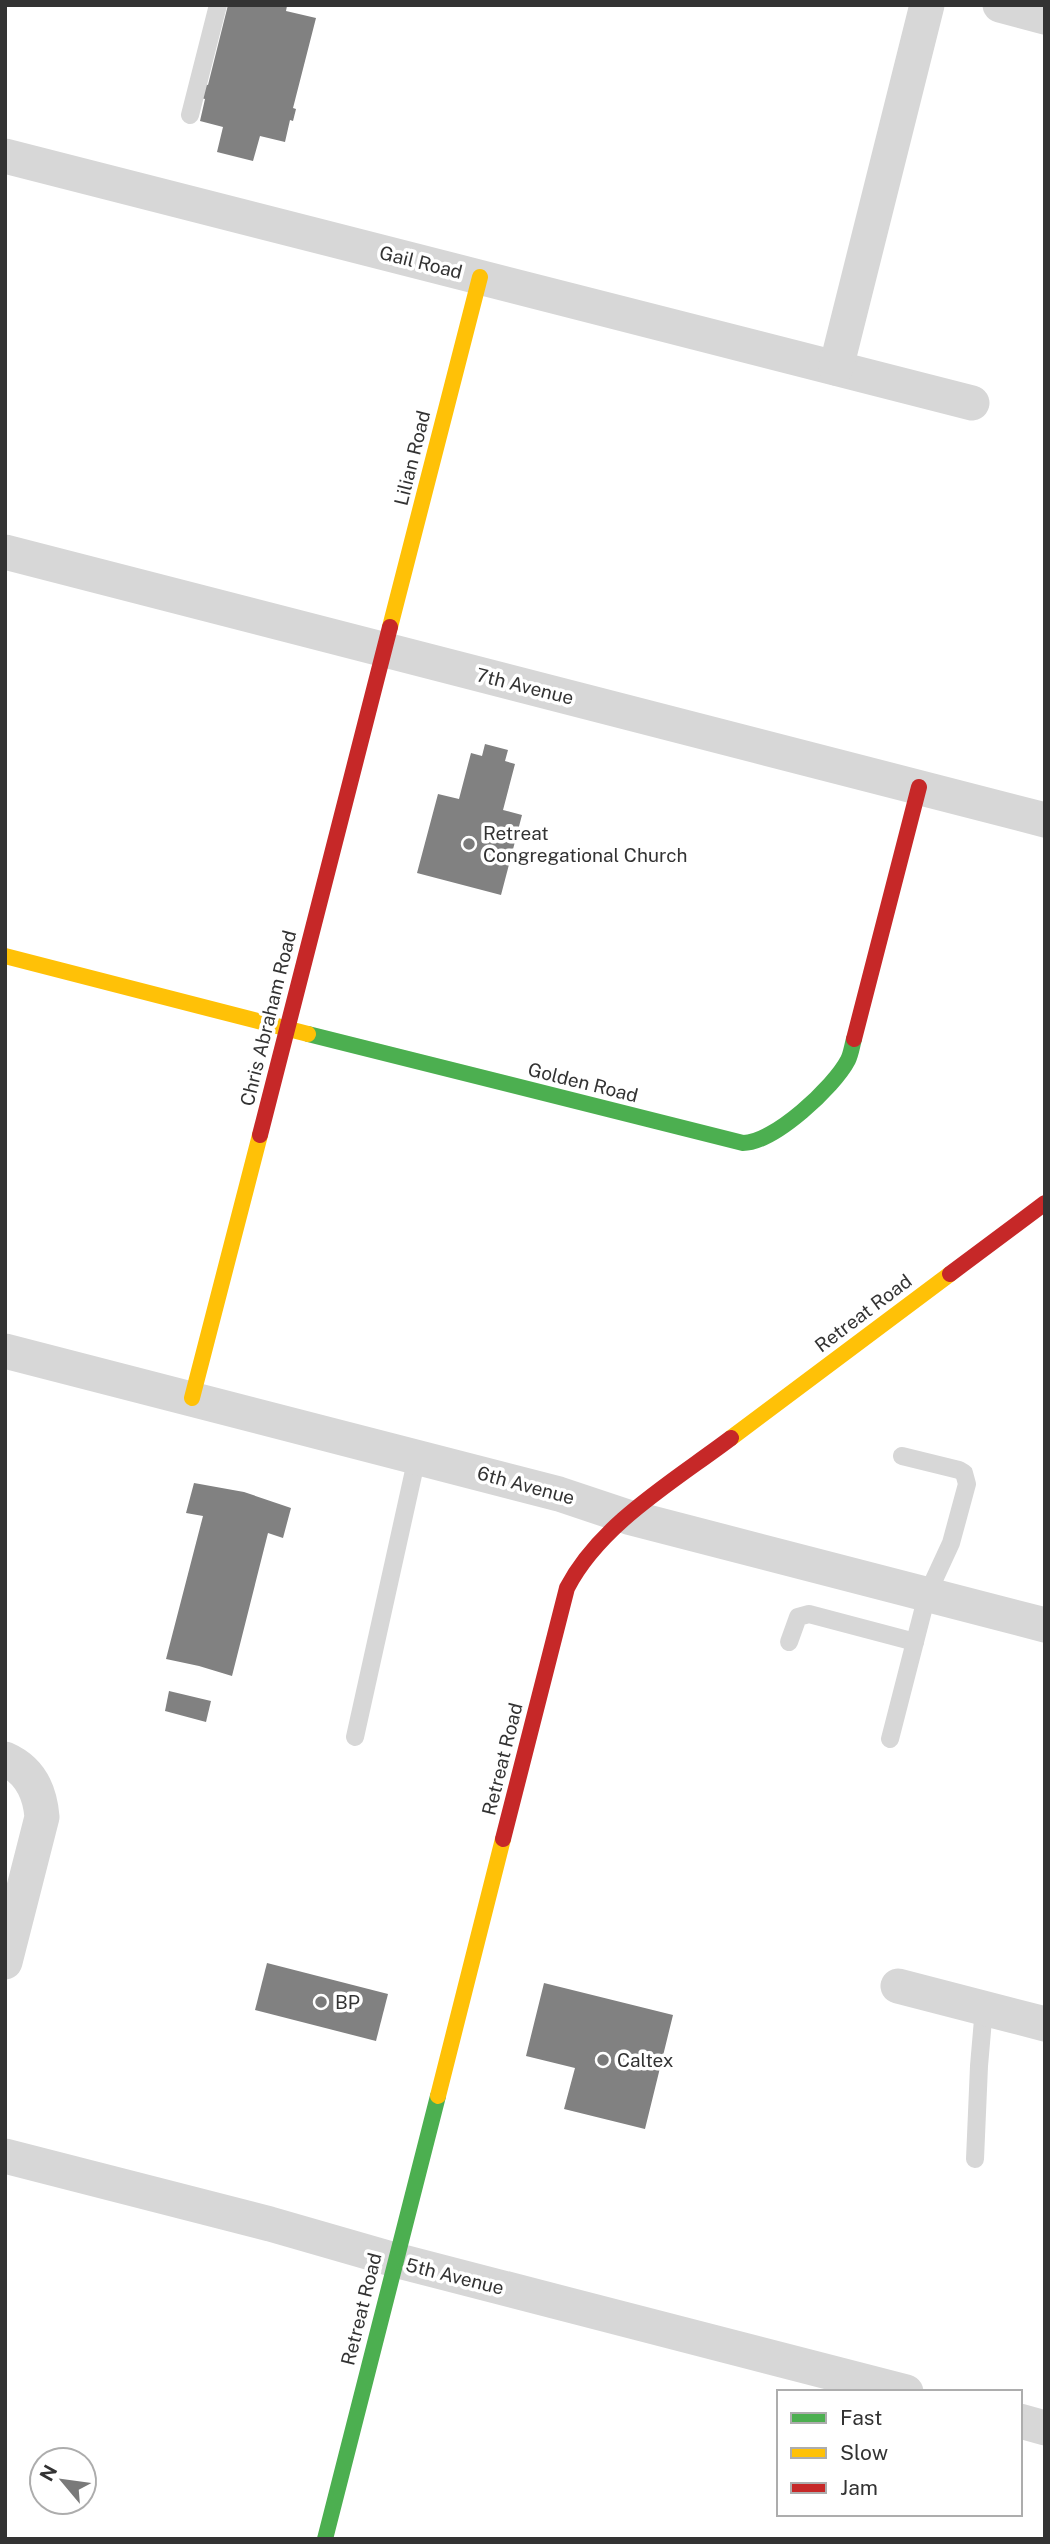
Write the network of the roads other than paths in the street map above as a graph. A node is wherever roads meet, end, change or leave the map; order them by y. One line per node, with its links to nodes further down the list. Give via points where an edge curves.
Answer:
1 (218, 5): 5 (lane)
2 (927, 5): 8 (street)
3 (1000, 5): 4 (street)
4 (1045, 17)
5 (190, 115)
6 (5, 156): 7 (street, Gail Road)
7 (480, 276): 8 (street, Gail Road); 11 (street, Lilian Road)
8 (836, 368): 9 (street, Gail Road)
9 (972, 403)
10 (5, 552): 11 (street, 7th Avenue)
11 (385, 649): 12 (street, 7th Avenue); 15 (street, Chris Abraham Road)
12 (919, 787): 13 (street, 7th Avenue); 15 (street, Golden Road, via 849,1058 834,1080 770,1137 758,1142 733,1142)
13 (1045, 820)
14 (5, 956): 15 (street, Golden Road)
15 (288, 1028): 18 (street, Chris Abraham Road)
16 (1045, 1203): 21 (street, Retreat Road)
17 (5, 1351): 18 (street, 6th Avenue)
18 (192, 1398): 20 (street, 6th Avenue)
19 (902, 1456): 22 (lane, via 959,1470 967,1478 951,1543)
20 (417, 1457): 21 (street, 6th Avenue, via 586,1501); 26 (lane)
21 (628, 1517): 22 (street, 6th Avenue); 35 (street, Retreat Road, via 590,1549 567,1588)
22 (927, 1595): 23 (street, 6th Avenue); 25 (lane)
23 (1045, 1625)
24 (789, 1642): 25 (lane, via 798,1617 809,1614)
25 (915, 1642): 27 (lane)
26 (355, 1737)
27 (890, 1739)
28 (5, 1759): 29 (street, via 24,1771 35,1786 41,1817)
29 (5, 1962)
30 (898, 1986): 31 (street)
31 (984, 2008): 32 (street); 34 (lane)
32 (1045, 2024)
33 (5, 2156): 35 (street, 5th Avenue)
34 (975, 2159)
35 (395, 2260): 36 (street, 5th Avenue); 39 (street, Retreat Road)
36 (898, 2390)
37 (1022, 2422): 38 (street)
38 (1045, 2428)
39 (325, 2539)

